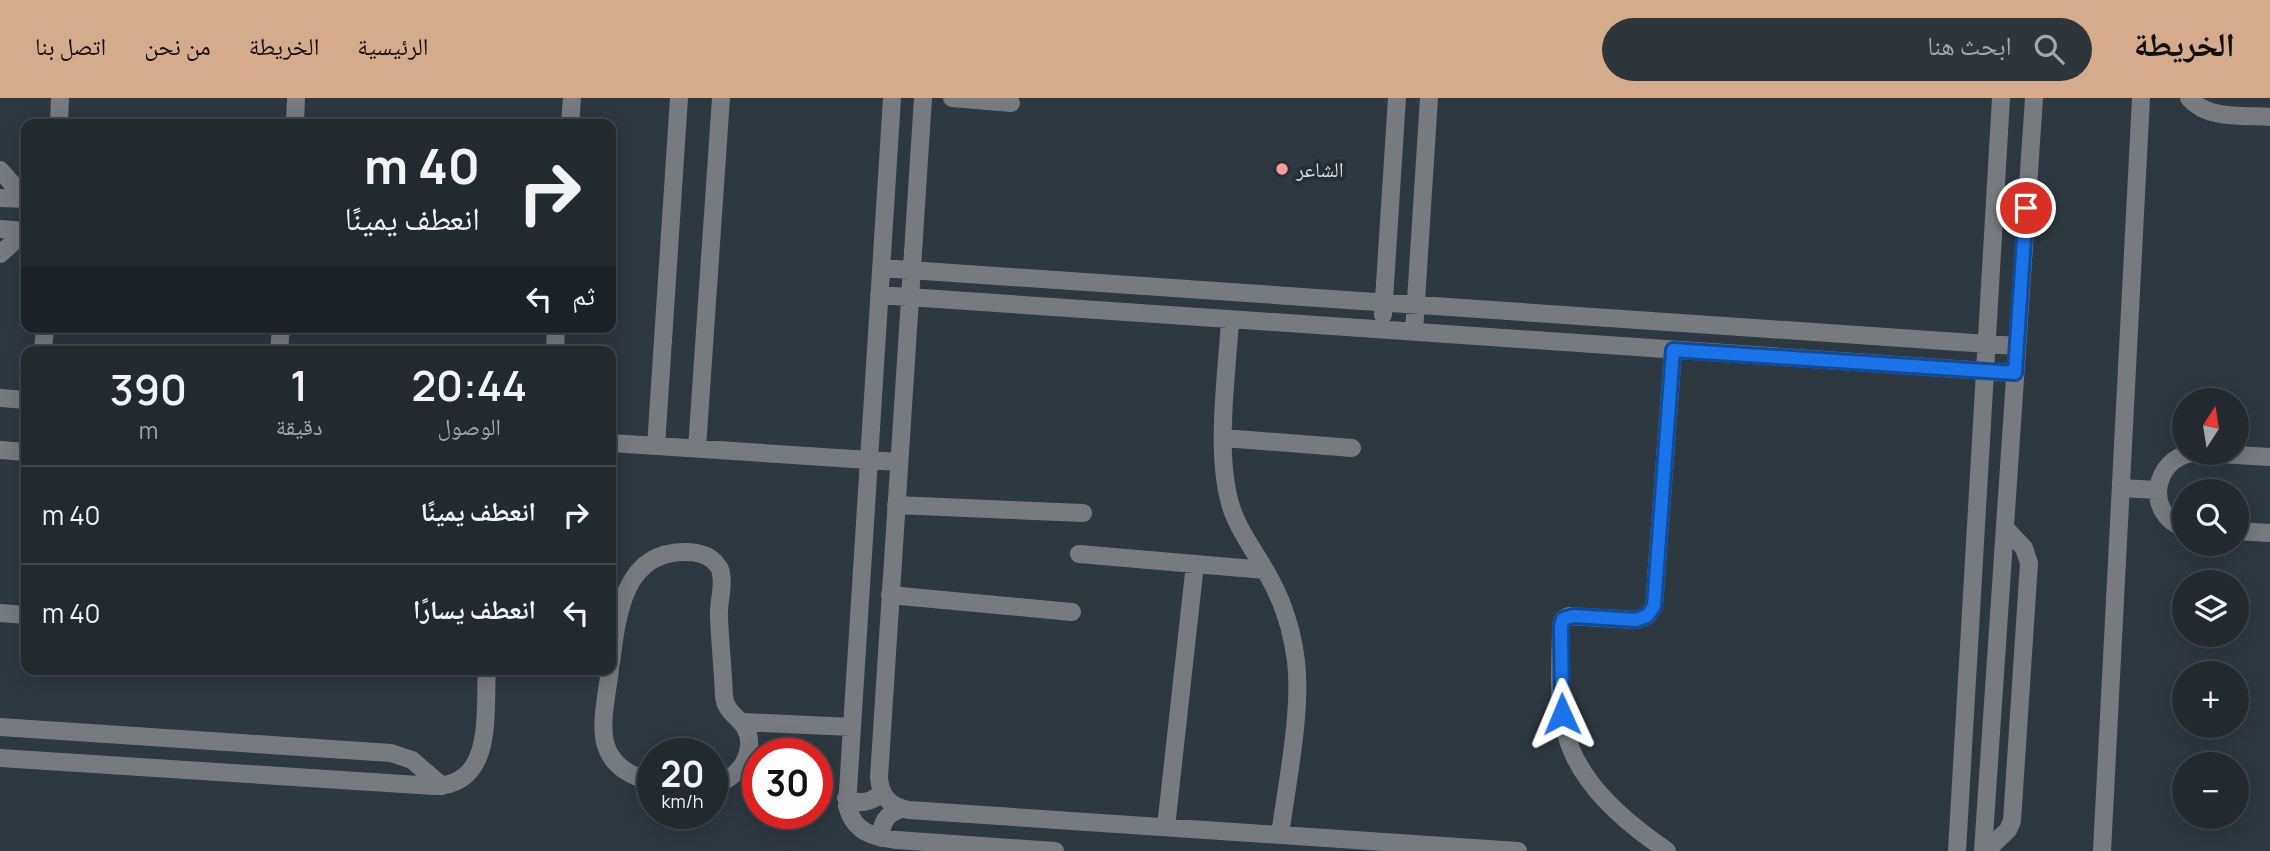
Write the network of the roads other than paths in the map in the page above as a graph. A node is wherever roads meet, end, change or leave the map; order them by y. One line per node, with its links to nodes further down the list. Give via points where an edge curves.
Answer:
1 (60, 98): 17 (street)
2 (296, 98): 18 (street)
3 (572, 98): 19 (street)
4 (680, 98): 47 (street)
5 (721, 98): 48 (street)
6 (892, 98): 28 (street)
7 (923, 98): 29 (street)
8 (952, 98): 15 (street)
9 (1396, 98): 32 (street)
10 (1429, 98): 33 (street)
11 (2001, 98): 37 (street)
12 (2034, 98): 38 (street)
13 (2141, 98): 57 (street)
14 (2189, 98): 16 (street, via 2211,113)
15 (1011, 103)
16 (2270, 117)
17 (58, 119)
18 (295, 119)
19 (570, 119)
20 (0, 170): 21 (street)
21 (21, 194)
22 (0, 198): 23 (street)
23 (21, 200)
24 (0, 229): 25 (street)
25 (21, 231)
26 (21, 235): 27 (street)
27 (0, 254)
28 (881, 268): 29 (street); 30 (street)
29 (912, 271): 31 (street); 32 (street)
30 (879, 295): 31 (street); 54 (street)
31 (910, 298): 34 (street); 56 (street)
32 (1384, 303): 33 (street); 35 (street)
33 (1416, 305): 36 (street); 37 (street)
34 (1230, 320): 35 (street); 45 (street)
35 (1382, 330): 36 (street)
36 (1414, 332): 39 (street)
37 (1987, 344): 38 (street); 40 (street)
38 (2017, 345): 41 (street)
39 (1673, 350): 40 (street); 90 (street, via 1654,606 1647,616 1636,620 1569,616 1561,626 1562,714 1573,756 1615,809)
40 (1985, 372): 41 (street); 91 (street)
41 (2015, 373): 62 (street)
42 (0, 398): 43 (street); 44 (street)
43 (21, 400)
44 (0, 408)
45 (1224, 438): 49 (street); 67 (street, via 1224,477 1233,514)
46 (616, 443): 47 (street)
47 (656, 446): 48 (street)
48 (697, 448): 54 (street)
49 (1352, 448)
50 (0, 450): 51 (street)
51 (21, 452)
52 (2249, 456): 53 (street)
53 (2270, 457)
54 (868, 460): 56 (street); 77 (street)
55 (2172, 461): 58 (street)
56 (899, 462): 59 (street)
57 (2121, 488): 58 (street); 93 (street)
58 (2157, 490): 61 (street, via 2162,511)
59 (896, 505): 60 (street); 68 (street)
60 (1083, 513)
61 (2172, 521)
62 (2005, 528): 92 (street); 92 (street, via 2029,563 2012,821)
63 (2249, 532): 64 (street)
64 (2270, 533)
65 (1079, 554): 66 (street)
66 (1195, 564): 67 (street); 85 (street)
67 (1265, 570): 86 (street, via 1292,637 1297,679)
68 (890, 595): 70 (street); 82 (street, via 878,777)
69 (21, 611): 71 (street)
70 (1072, 612)
71 (0, 613)
72 (616, 638): 75 (street, via 624,597 635,573 664,554 687,552 709,557 721,574 725,701)
73 (487, 675): 81 (street, via 480,757 465,777)
74 (609, 675): 79 (street, via 603,734 614,763)
75 (743, 722): 77 (street); 80 (street, via 749,739 746,757)
76 (0, 727): 81 (street, via 391,752 412,760)
77 (851, 727): 83 (street)
78 (0, 758): 81 (street)
79 (637, 778)
80 (728, 779)
81 (442, 786)
82 (881, 793): 83 (street, via 865,803); 84 (street)
83 (846, 798): 87 (street, via 854,823)
84 (901, 809): 85 (street); 87 (street, via 885,820)
85 (1166, 827): 86 (street)
86 (1280, 835): 89 (street)
87 (882, 838): 88 (street)
88 (1055, 851)
89 (1518, 851)
90 (1668, 851)
91 (1957, 851)
92 (1985, 851)
93 (2102, 851)

